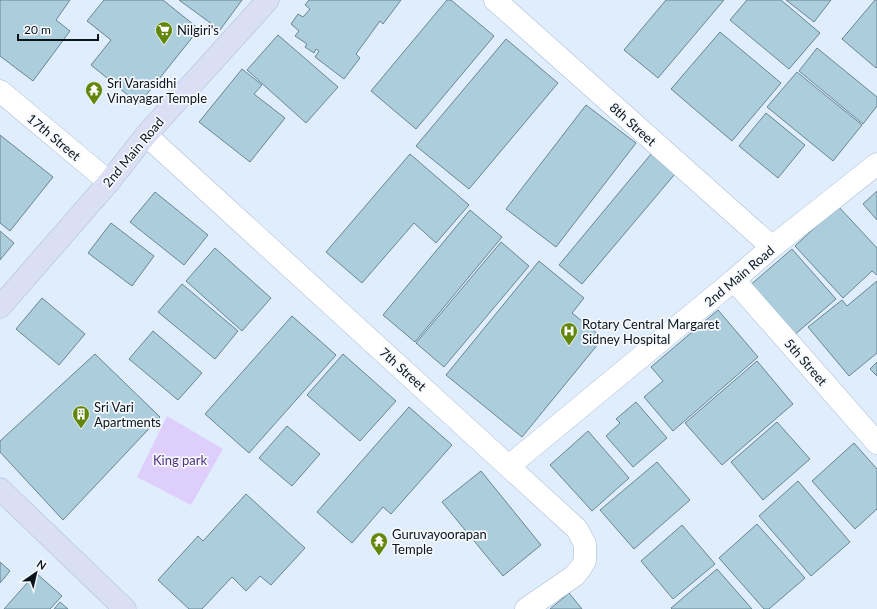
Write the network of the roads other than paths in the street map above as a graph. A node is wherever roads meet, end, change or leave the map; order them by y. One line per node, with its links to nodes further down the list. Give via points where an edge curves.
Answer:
1 (268, 0): 4 (street, 2nd Main Road)
2 (495, 0): 7 (street, 8th Street)
3 (0, 91): 6 (street, 17th Street)
4 (146, 135): 6 (street, 2nd Main Road); 11 (street, 7th Street)
5 (877, 164): 7 (street, 2nd Main Road)
6 (109, 182): 9 (street, 2nd Main Road)
7 (772, 248): 8 (street, 2nd Main Road)
8 (734, 280): 10 (street, 5th Street); 11 (street, 2nd Main Road)
9 (0, 307)
10 (877, 443)
11 (509, 466): 14 (street, 7th Street, via 577,530 585,544 585,561 577,573)
12 (0, 489): 13 (street)
13 (125, 609)
14 (526, 609)

